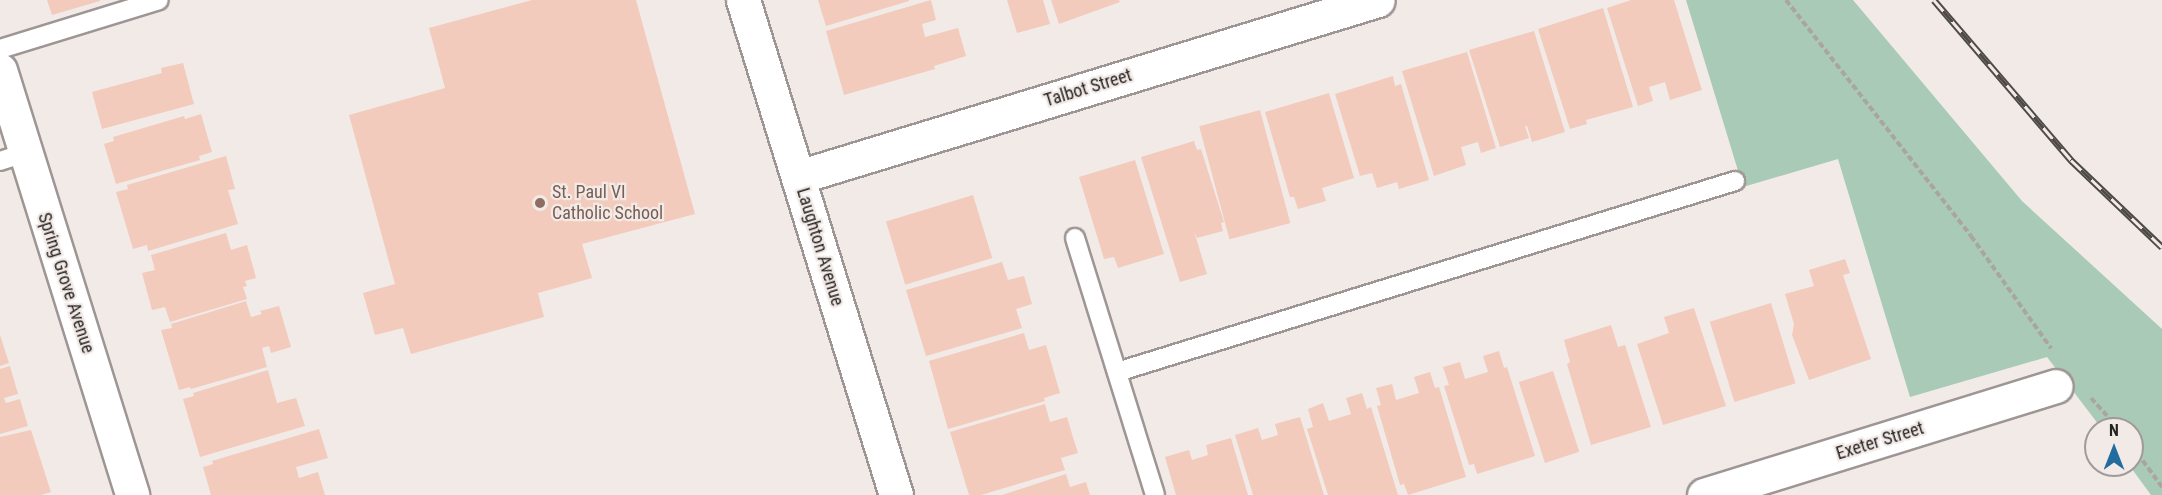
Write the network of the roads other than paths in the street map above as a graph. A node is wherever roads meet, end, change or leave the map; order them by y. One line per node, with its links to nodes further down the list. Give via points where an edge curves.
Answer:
1 (159, 0): 4 (lane)
2 (743, 0): 7 (street, Laughton Avenue)
3 (1378, 0): 7 (street, Talbot Street)
4 (0, 50)
5 (0, 70): 6 (street, Spring Grove Avenue)
6 (12, 157): 12 (street, Spring Grove Avenue)
7 (798, 177): 13 (street, Laughton Avenue)
8 (1735, 181): 10 (lane)
9 (1075, 238): 10 (lane)
10 (1117, 372): 14 (lane)
11 (2066, 378): 15 (street, Exeter Street)
12 (132, 495)
13 (896, 495)
14 (1155, 495)
15 (1704, 495)

